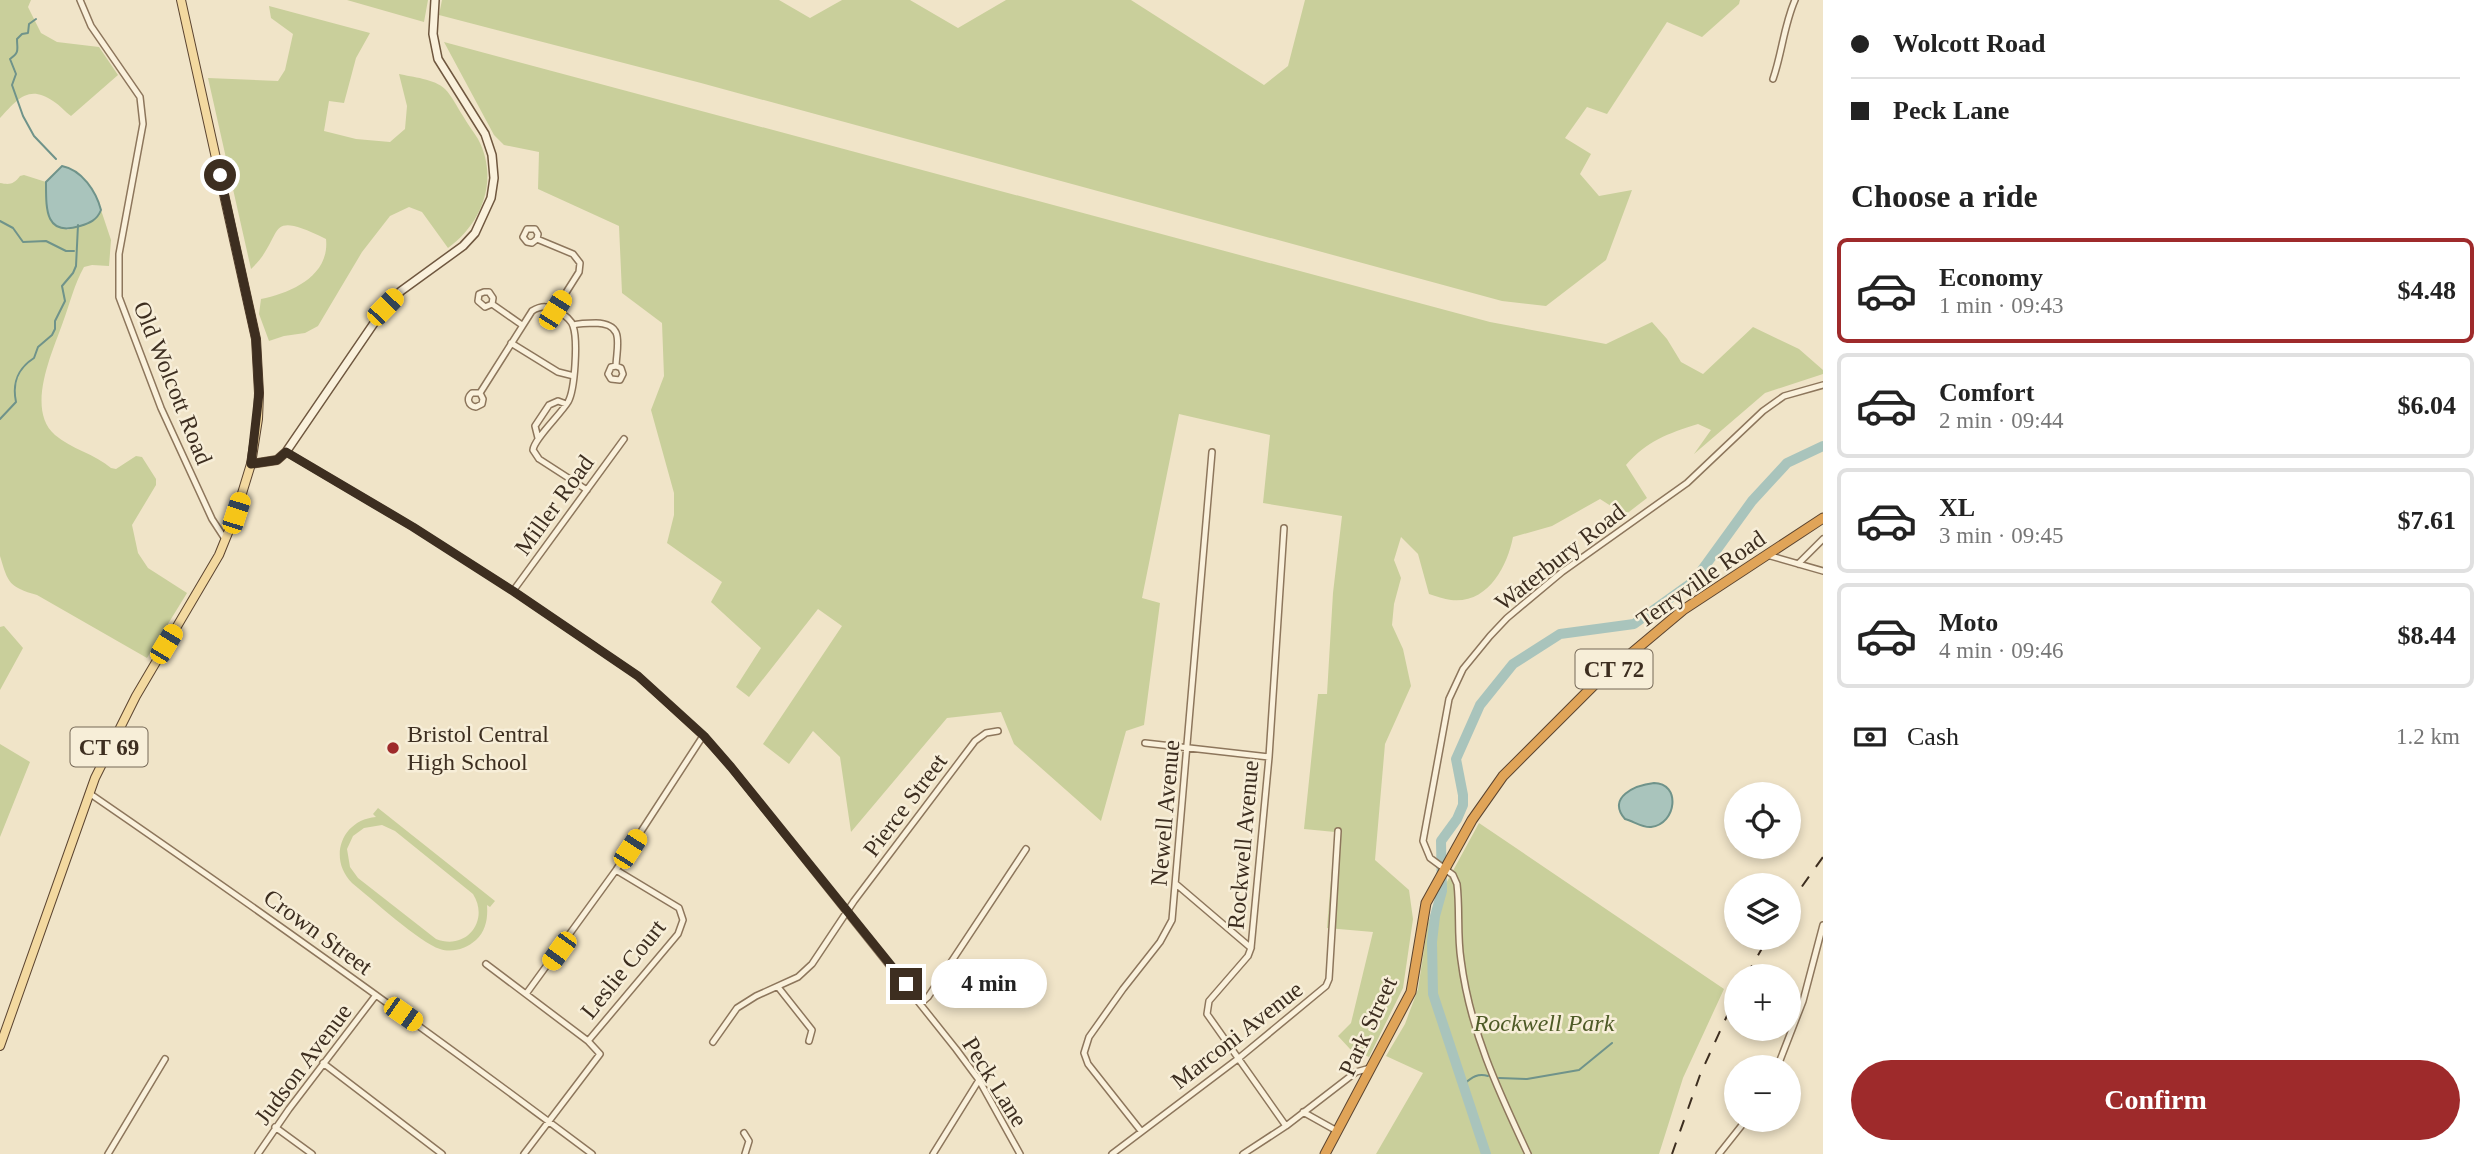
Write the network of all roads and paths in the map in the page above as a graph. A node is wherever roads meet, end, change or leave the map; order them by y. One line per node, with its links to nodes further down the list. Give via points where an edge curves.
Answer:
1 (80, 0): 26 (street, Old Wolcott Road, via 91,26 140,97 143,124 119,254 119,297 161,408)
2 (181, 0): 21 (main road, CT 69, via 256,339 259,393)
3 (435, 0): 19 (main road, via 433,34 438,59 485,134 492,155 491,198 475,233 463,246 385,307)
4 (1795, 0): 5 (street)
5 (1773, 79)
6 (537, 239): 8 (street, via 573,254 580,263)
7 (492, 303): 10 (street)
8 (555, 310): 9 (street); 10 (street, via 535,309)
9 (573, 325): 12 (street, via 604,323 613,327); 13 (street)
10 (522, 326): 11 (street)
11 (511, 343): 13 (street, via 558,373); 15 (street)
12 (616, 366)
13 (574, 376): 16 (street)
14 (1823, 385): 39 (street, Waterbury Road, via 1784,396 1763,411 1687,483 1525,603 1470,660 1457,680 1445,715 1423,841 1433,860)
15 (480, 393)
16 (566, 404): 17 (street); 17 (street, via 549,405 536,424)
17 (538, 438): 22 (street, via 533,446 536,456)
18 (624, 439): 22 (street, Miller Road)
19 (286, 452): 21 (main road, via 277,460); 30 (street, Peck Lane)
20 (1212, 452): 34 (street, Newell Avenue)
21 (251, 464): 26 (main road, CT 69)
22 (587, 490): 30 (street, Miller Road)
23 (1823, 518): 27 (highway, Terryville Road / CT 72)
24 (1284, 528): 35 (street, Rockwell Avenue)
25 (1823, 539): 28 (street)
26 (225, 540): 36 (main road, CT 69, via 119,727)
27 (1767, 555): 28 (street); 39 (highway, Terryville Road / CT 72, via 1683,610 1596,683 1503,776)
28 (1798, 564): 29 (street)
29 (1823, 570)
30 (513, 591): 32 (street, Peck Lane, via 638,676)
31 (998, 731): 42 (street, Pierce Street, via 975,741)
32 (704, 736): 40 (street); 42 (street, Peck Lane)
33 (1145, 743): 34 (street)
34 (1188, 747): 35 (street); 41 (street, Newell Avenue)
35 (1269, 757): 44 (street, Rockwell Avenue)
36 (89, 793): 48 (street, Crown Street); 53 (main road, CT 69)
37 (1338, 831): 55 (street, Marconi Avenue, via 1326,986)
38 (1026, 849): 49 (street)
39 (1446, 868): 58 (highway, Park Street / CT 72, via 1426,903 1411,992); 80 (street, via 1457,884 1460,957 1478,1041)
40 (616, 870): 47 (street); 50 (street, Leslie Court, via 679,908 683,920 678,934)
41 (1176, 884): 44 (street); 64 (street, Newell Avenue, via 1172,920 1089,1037 1084,1053)
42 (847, 911): 46 (street, Pierce Street, via 812,964); 49 (street, Peck Lane)
43 (1823, 925): 54 (street, via 1803,1001)
44 (1251, 948): 55 (street, Rockwell Avenue, via 1206,1007)
45 (486, 964): 47 (street)
46 (778, 987): 51 (street, via 812,1030); 52 (street, Pierce Street, via 737,1008)
47 (526, 994): 50 (street)
48 (376, 995): 57 (street, Judson Avenue); 61 (street, Crown Street)
49 (921, 1003): 59 (street, Peck Lane)
50 (588, 1041): 61 (street, via 600,1054)
51 (809, 1041)
52 (713, 1042)
53 (0, 1046)
54 (1782, 1055)
55 (1239, 1058): 62 (street, Rockwell Avenue); 64 (street, Marconi Avenue)
56 (165, 1059): 68 (street)
57 (323, 1063): 63 (street, Judson Avenue); 71 (street)
58 (1371, 1067): 60 (street, via 1356,1072); 65 (highway, Park Street / CT 72)
59 (979, 1080): 75 (street); 76 (street, Peck Lane)
60 (1303, 1112): 62 (street); 65 (street)
61 (549, 1121): 72 (street); 73 (street, Crown Street)
62 (1286, 1126): 78 (street)
63 (275, 1127): 69 (street, Judson Avenue); 70 (street)
64 (1140, 1131): 77 (street, Marconi Avenue)
65 (1337, 1131): 79 (highway, Park Street / CT 72)
66 (1736, 1132): 81 (street)
67 (744, 1133): 74 (street, via 749,1142)
68 (108, 1154)
69 (258, 1154)
70 (312, 1154)
71 (442, 1154)
72 (524, 1154)
73 (592, 1154)
74 (745, 1154)
75 (933, 1154)
76 (1020, 1154)
77 (1112, 1154)
78 (1243, 1154)
79 (1325, 1154)
80 (1528, 1154)
81 (1719, 1154)

